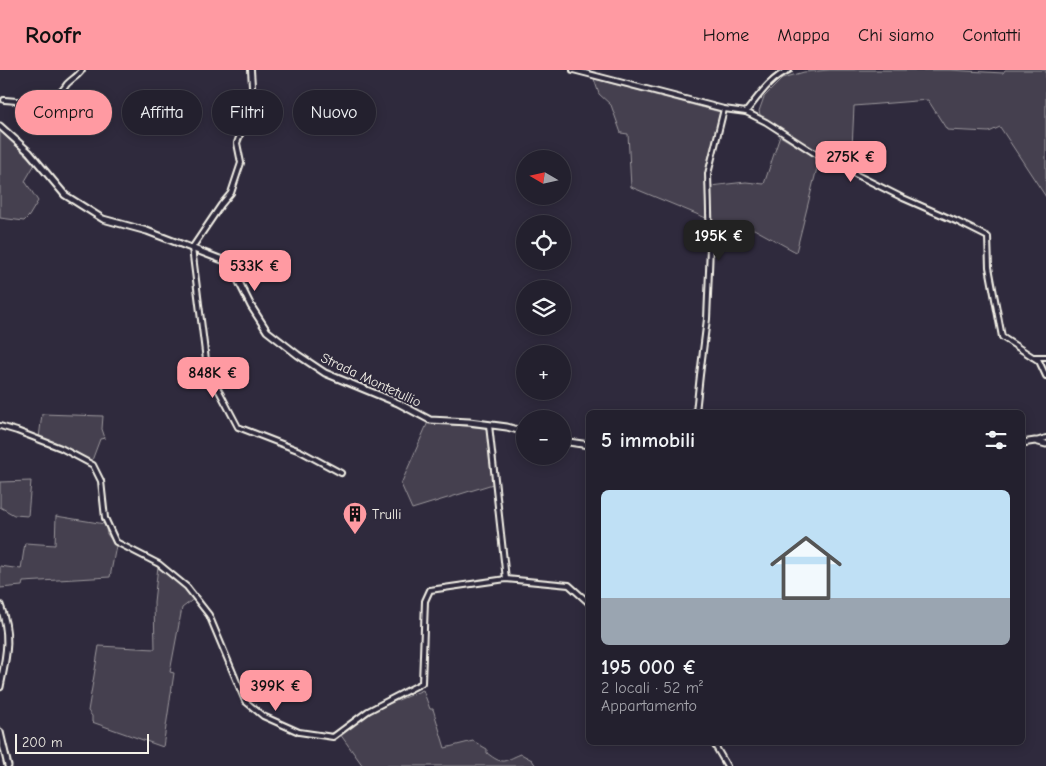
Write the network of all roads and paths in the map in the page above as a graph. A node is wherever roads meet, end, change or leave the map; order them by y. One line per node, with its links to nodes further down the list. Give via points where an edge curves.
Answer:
1 (82, 70): 5 (street, via 53,97 41,101)
2 (251, 70): 9 (street, via 253,101 237,143 241,163 231,193)
3 (573, 70): 6 (street)
4 (788, 70): 7 (street, via 769,85)
5 (4, 100)
6 (724, 109): 7 (street); 13 (street, via 708,174 707,320)
7 (746, 112): 10 (street, via 818,156 988,238 989,267 1002,337)
8 (0, 126): 9 (street, Strada Montetullio, via 29,152 65,195 103,219)
9 (192, 248): 14 (street, Strada Montetullio, via 225,261 267,331 325,373 430,420); 23 (street, via 207,368 238,427)
10 (1033, 357): 11 (street); 12 (street, via 1039,361)
11 (1046, 357)
12 (1046, 376)
13 (696, 410)
14 (489, 425): 16 (street, Strada Montetullio); 24 (street)
15 (0, 426): 24 (street, via 61,448 93,465 101,482 105,518 116,542 159,564 187,587 209,615 246,701 263,716 299,732 334,737 368,711 422,683 425,601 430,590)
16 (516, 430)
17 (1046, 438): 18 (street)
18 (1036, 441): 20 (street); 21 (street)
19 (571, 442): 22 (street)
20 (1025, 443)
21 (1046, 444)
22 (586, 445)
23 (341, 473)
24 (506, 580): 25 (street, via 569,585)
25 (586, 600)
26 (0, 605): 27 (street, via 8,642)
27 (0, 687)
28 (0, 732): 30 (street)
29 (715, 745): 31 (street)
30 (8, 766)
31 (727, 766)

